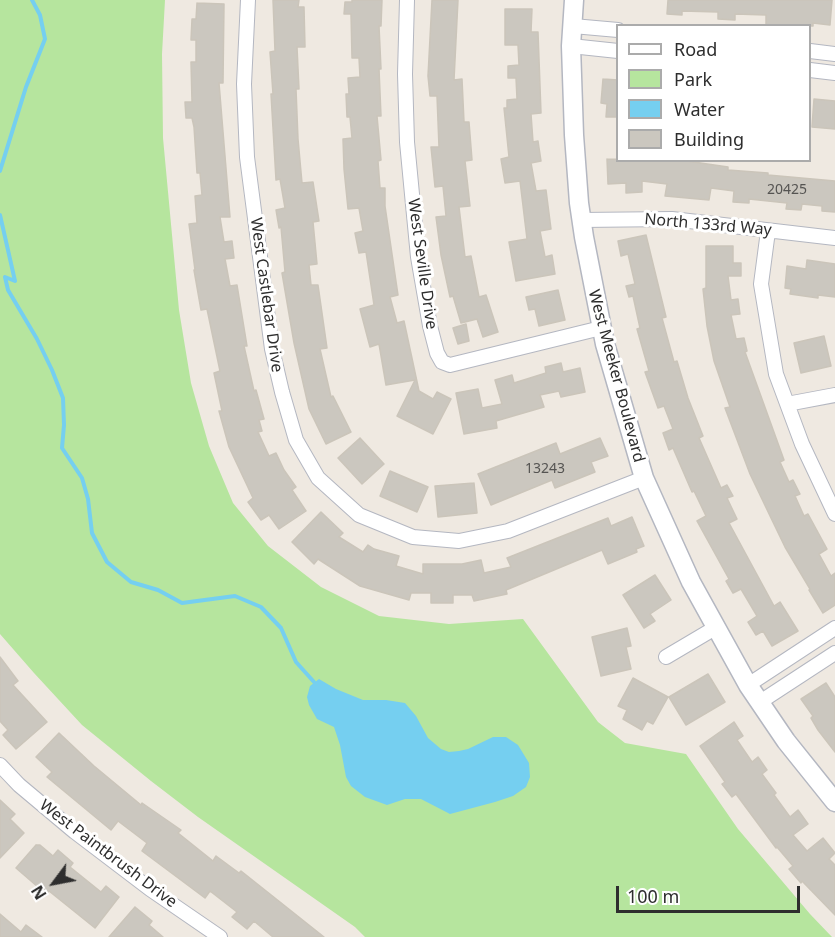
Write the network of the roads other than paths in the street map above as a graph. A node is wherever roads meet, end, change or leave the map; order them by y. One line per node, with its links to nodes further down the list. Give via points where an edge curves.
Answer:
1 (248, 0): 18 (street, West Castlebar Drive, via 244,84 247,158 272,349 296,440 318,478 359,515 413,537 459,541 508,531)
2 (408, 0): 15 (street, West Seville Drive, via 405,74 412,199 430,326 442,362 450,365)
3 (574, 0): 4 (street, West Meeker Boulevard)
4 (573, 26): 5 (street); 6 (street, West Meeker Boulevard)
5 (616, 30)
6 (571, 46): 7 (street); 12 (street, West Meeker Boulevard, via 573,135)
7 (616, 51)
8 (811, 51): 9 (street)
9 (835, 54)
10 (811, 70): 11 (street)
11 (835, 73)
12 (581, 220): 13 (street, North 133rd Way, via 672,219); 15 (street, West Meeker Boulevard)
13 (768, 231): 14 (street, North 133rd Way); 17 (street, via 761,284 776,374)
14 (835, 238)
15 (601, 328): 18 (street, West Meeker Boulevard)
16 (835, 395): 17 (street)
17 (787, 404): 19 (street)
18 (644, 478): 20 (street, West Meeker Boulevard)
19 (835, 514)
20 (715, 628): 23 (street); 24 (street, West Meeker Boulevard)
21 (832, 636): 24 (street)
22 (835, 653): 25 (street)
23 (666, 657)
24 (748, 685): 25 (street, West Meeker Boulevard)
25 (760, 702): 27 (street, West Meeker Boulevard)
26 (0, 765): 28 (street, West Paintbrush Drive, via 75,832)
27 (835, 802)
28 (220, 937)

